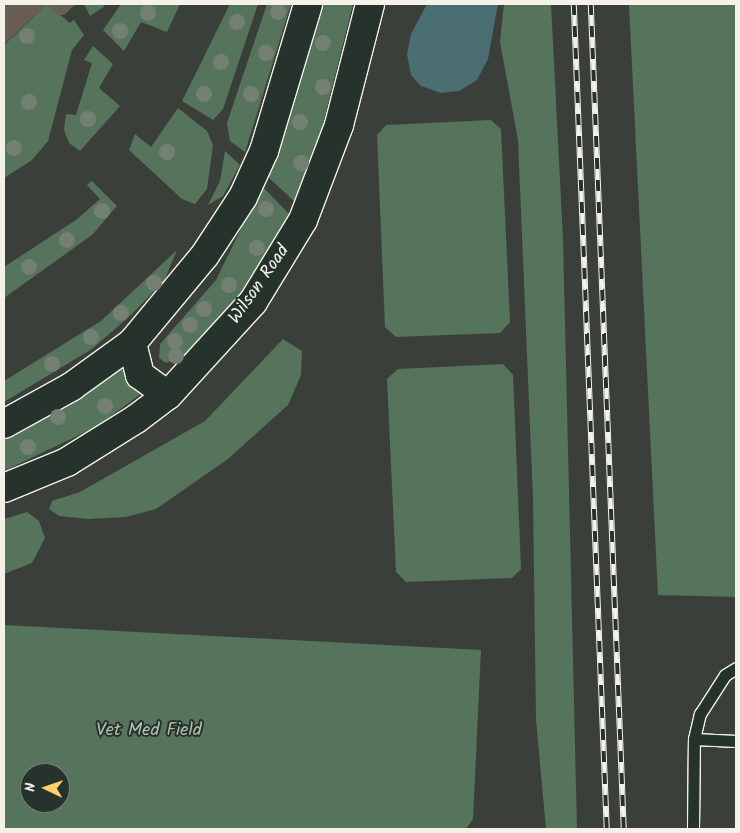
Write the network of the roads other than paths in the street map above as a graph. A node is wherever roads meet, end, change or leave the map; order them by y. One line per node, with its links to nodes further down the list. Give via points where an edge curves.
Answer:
1 (308, 4): 3 (street, via 281,101 243,197 205,255)
2 (370, 4): 4 (street, Wilson Road, via 339,125 304,220 253,302)
3 (132, 343): 4 (street, via 140,375); 5 (street, via 71,387)
4 (168, 395): 6 (street, Wilson Road, via 67,462)
5 (4, 424)
6 (4, 488)
7 (736, 668): 8 (lane, via 713,690 700,714)
8 (694, 739): 9 (lane); 10 (lane)
9 (736, 741)
10 (693, 829)

